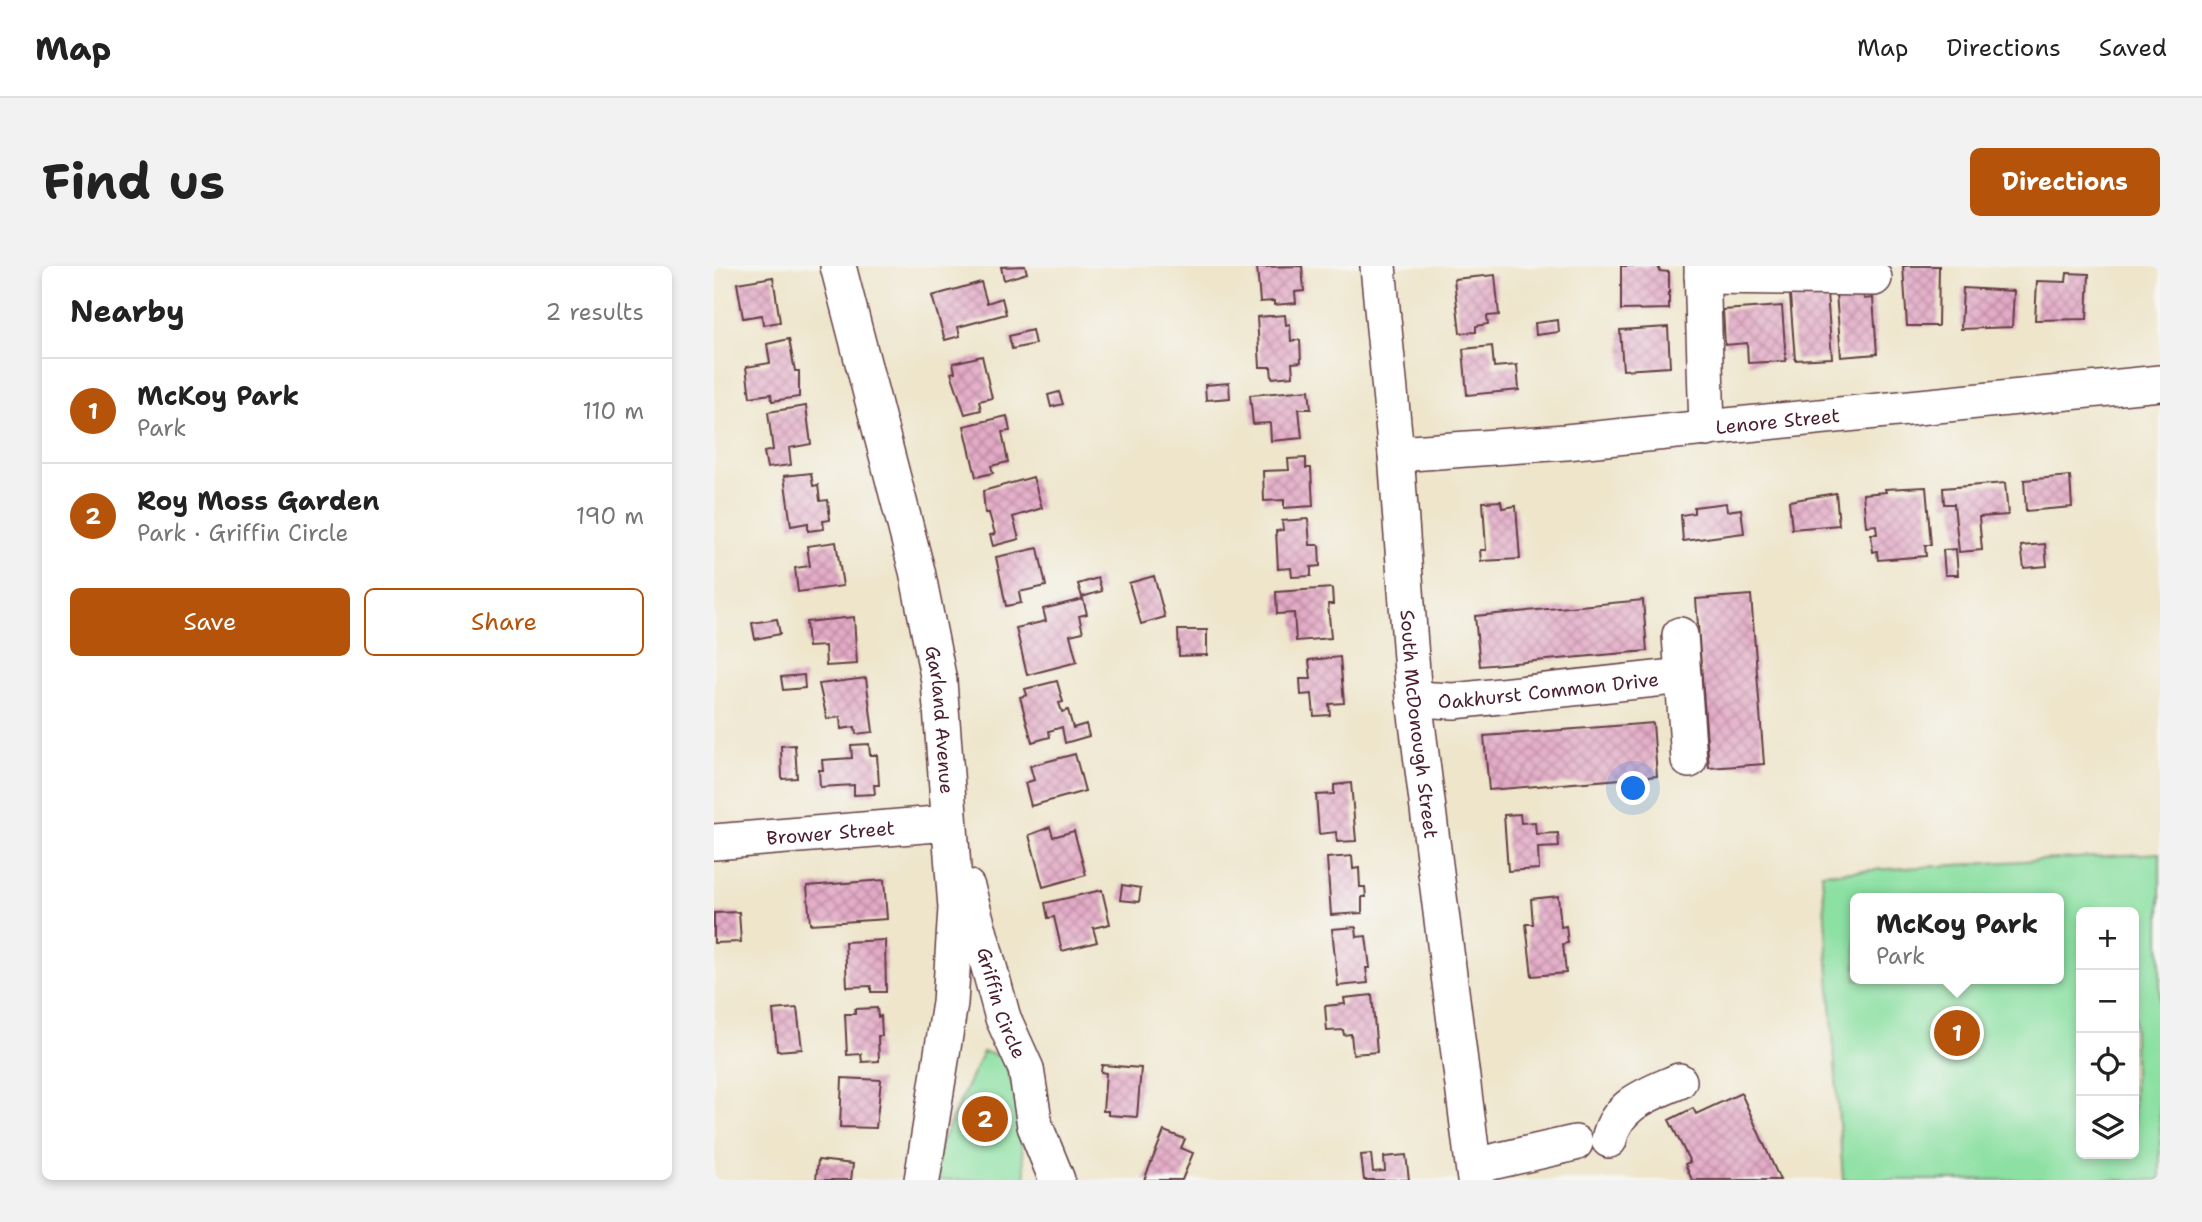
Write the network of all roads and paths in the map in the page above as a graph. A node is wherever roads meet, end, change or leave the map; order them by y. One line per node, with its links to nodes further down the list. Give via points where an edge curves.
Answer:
1 (838, 266): 12 (street, Garland Avenue, via 917,571 939,681)
2 (1378, 266): 7 (street, South McDonough Street)
3 (1702, 271): 4 (street); 6 (street)
4 (1874, 278)
5 (2160, 383): 6 (street, Lenore Street)
6 (1707, 429): 7 (street, Lenore Street)
7 (1396, 454): 10 (street, South McDonough Street)
8 (1681, 635): 9 (street, Oakhurst Common Drive)
9 (1683, 677): 10 (street, Oakhurst Common Drive, via 1454,701); 11 (street, Oakhurst Common Drive)
10 (1414, 699): 17 (street, South McDonough Street)
11 (1689, 760)
12 (949, 823): 13 (street, Brower Street); 18 (street, Garland Avenue, via 956,908 950,1003); 19 (street, Griffin Circle, via 1003,1018 1026,1069 1035,1126)
13 (714, 842)
14 (1679, 1081): 15 (street, via 1637,1098 1612,1125)
15 (1609, 1140)
16 (1575, 1143): 17 (street)
17 (1474, 1173)
18 (922, 1180)
19 (1056, 1180)

